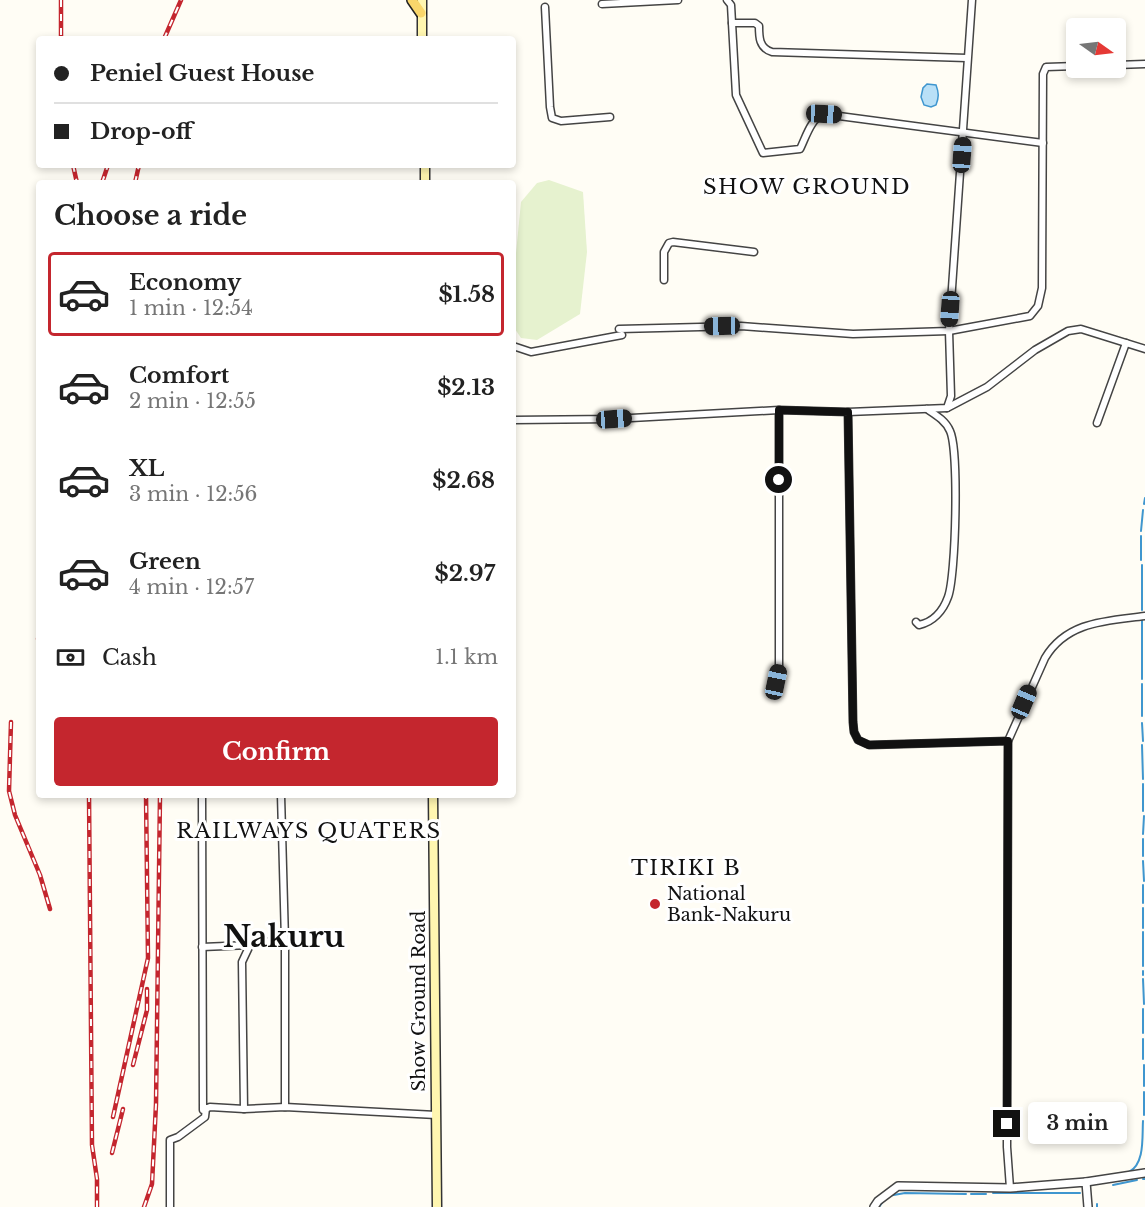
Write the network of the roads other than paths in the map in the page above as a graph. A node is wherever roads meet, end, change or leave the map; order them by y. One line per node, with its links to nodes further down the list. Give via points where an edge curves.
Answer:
1 (412, 0): 8 (main road)
2 (422, 0): 8 (main road)
3 (678, 0): 6 (street)
4 (727, 0): 9 (street, via 731,4)
5 (972, 0): 11 (street)
6 (602, 4)
7 (545, 7): 15 (street, via 552,118 561,121)
8 (421, 13): 10 (main road)
9 (732, 23): 11 (street, via 755,23 759,26 760,41 772,52); 16 (street, via 736,95 763,153 800,148 819,115 824,114)
10 (422, 36)
11 (967, 58): 16 (street)
12 (1145, 64): 13 (street)
13 (1126, 65)
14 (1066, 66): 17 (street, via 1044,70)
15 (610, 117)
16 (963, 133): 17 (street); 20 (street)
17 (1043, 143): 20 (street, via 1042,288 1036,310 1030,316)
18 (754, 252): 19 (street, via 669,243 664,252)
19 (664, 280)
20 (949, 331): 22 (street, via 853,334 741,326 620,332 531,352); 25 (street, via 951,396)
21 (1126, 343): 23 (street); 25 (street, via 1081,329 1068,331 1035,350 987,387); 29 (street)
22 (516, 347)
23 (1145, 350)
24 (927, 408): 25 (street); 27 (street); 31 (street, via 951,432 954,562 942,610 925,623)
25 (947, 408)
26 (779, 410): 27 (street); 28 (street); 32 (street, via 780,666)
27 (848, 412): 33 (street, via 854,732 858,740 869,745)
28 (516, 420)
29 (1097, 423)
30 (1145, 616): 33 (street, via 1104,621 1063,636 1046,658)
31 (916, 622)
32 (776, 682)
33 (1008, 741): 46 (street)
34 (202, 798): 39 (street)
35 (281, 798): 37 (street)
36 (433, 798): 43 (main road, Show Ground Road)
37 (285, 941): 38 (street); 40 (street)
38 (250, 945): 39 (street); 42 (street, via 242,962)
39 (202, 946): 41 (street, via 202,1103 203,1110)
40 (285, 1107): 42 (street); 43 (street)
41 (206, 1108): 42 (street); 47 (street, via 205,1117 170,1140)
42 (244, 1108)
43 (436, 1115): 48 (main road, Show Ground Road)
44 (1145, 1173): 45 (street)
45 (1086, 1182): 46 (street); 50 (street)
46 (1010, 1188): 49 (street, via 898,1186)
47 (170, 1207)
48 (437, 1207)
49 (874, 1207)
50 (1088, 1207)

